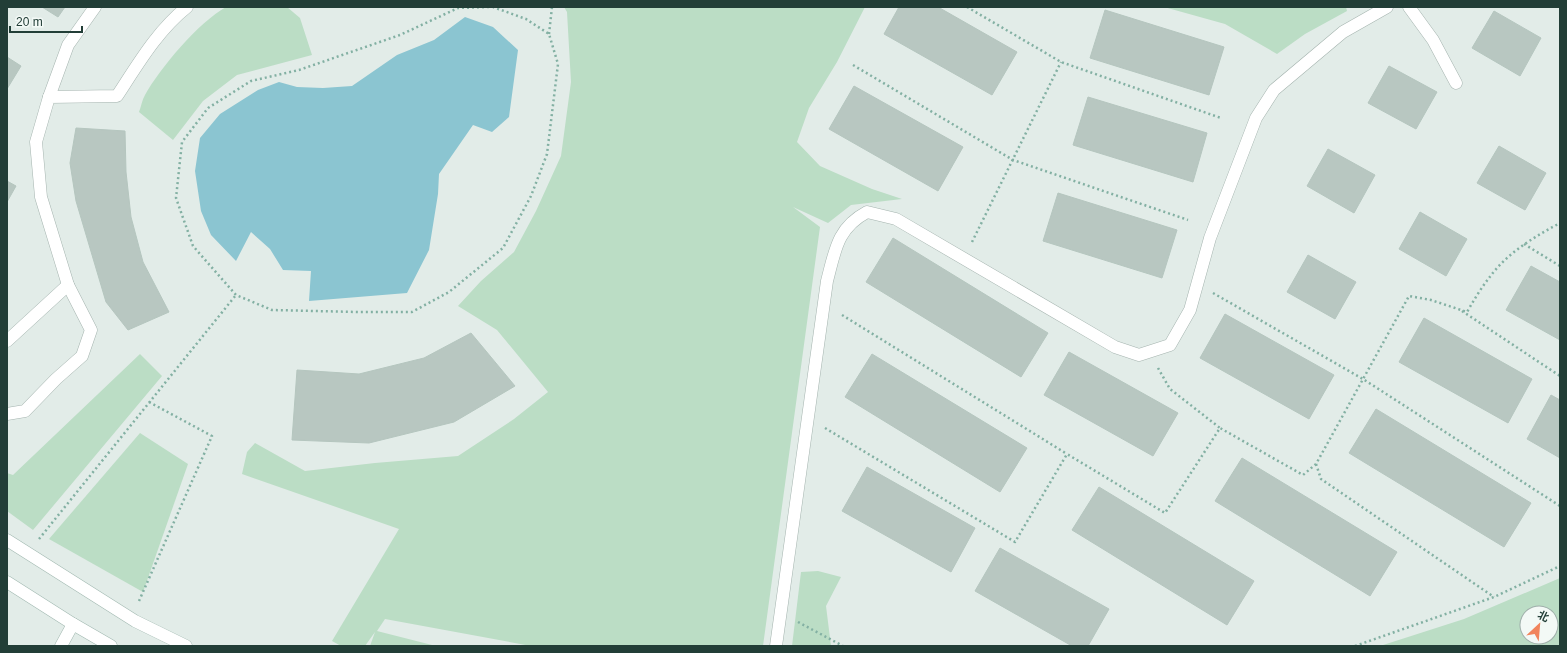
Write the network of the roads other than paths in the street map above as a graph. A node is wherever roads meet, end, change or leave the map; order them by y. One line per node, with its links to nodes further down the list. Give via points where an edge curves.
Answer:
1 (95, 7): 6 (street, via 68,45)
2 (187, 7): 6 (street, via 145,52 117,96)
3 (1387, 7): 16 (street, via 1343,32 1274,90 1256,118 1210,238 1190,310 1170,345 1139,356 1114,347 896,219 867,212 854,218 837,242 827,281)
4 (1409, 7): 5 (street, via 1433,40)
5 (1456, 84)
6 (48, 97): 7 (street, via 36,142 41,197)
7 (68, 285): 8 (street); 9 (street, via 91,330 82,356 25,411)
8 (7, 341)
9 (7, 414)
10 (7, 540): 15 (street, via 135,621)
11 (7, 582): 12 (street)
12 (73, 624): 13 (street); 14 (street)
13 (61, 646)
14 (111, 646)
15 (186, 646)
16 (776, 646)

